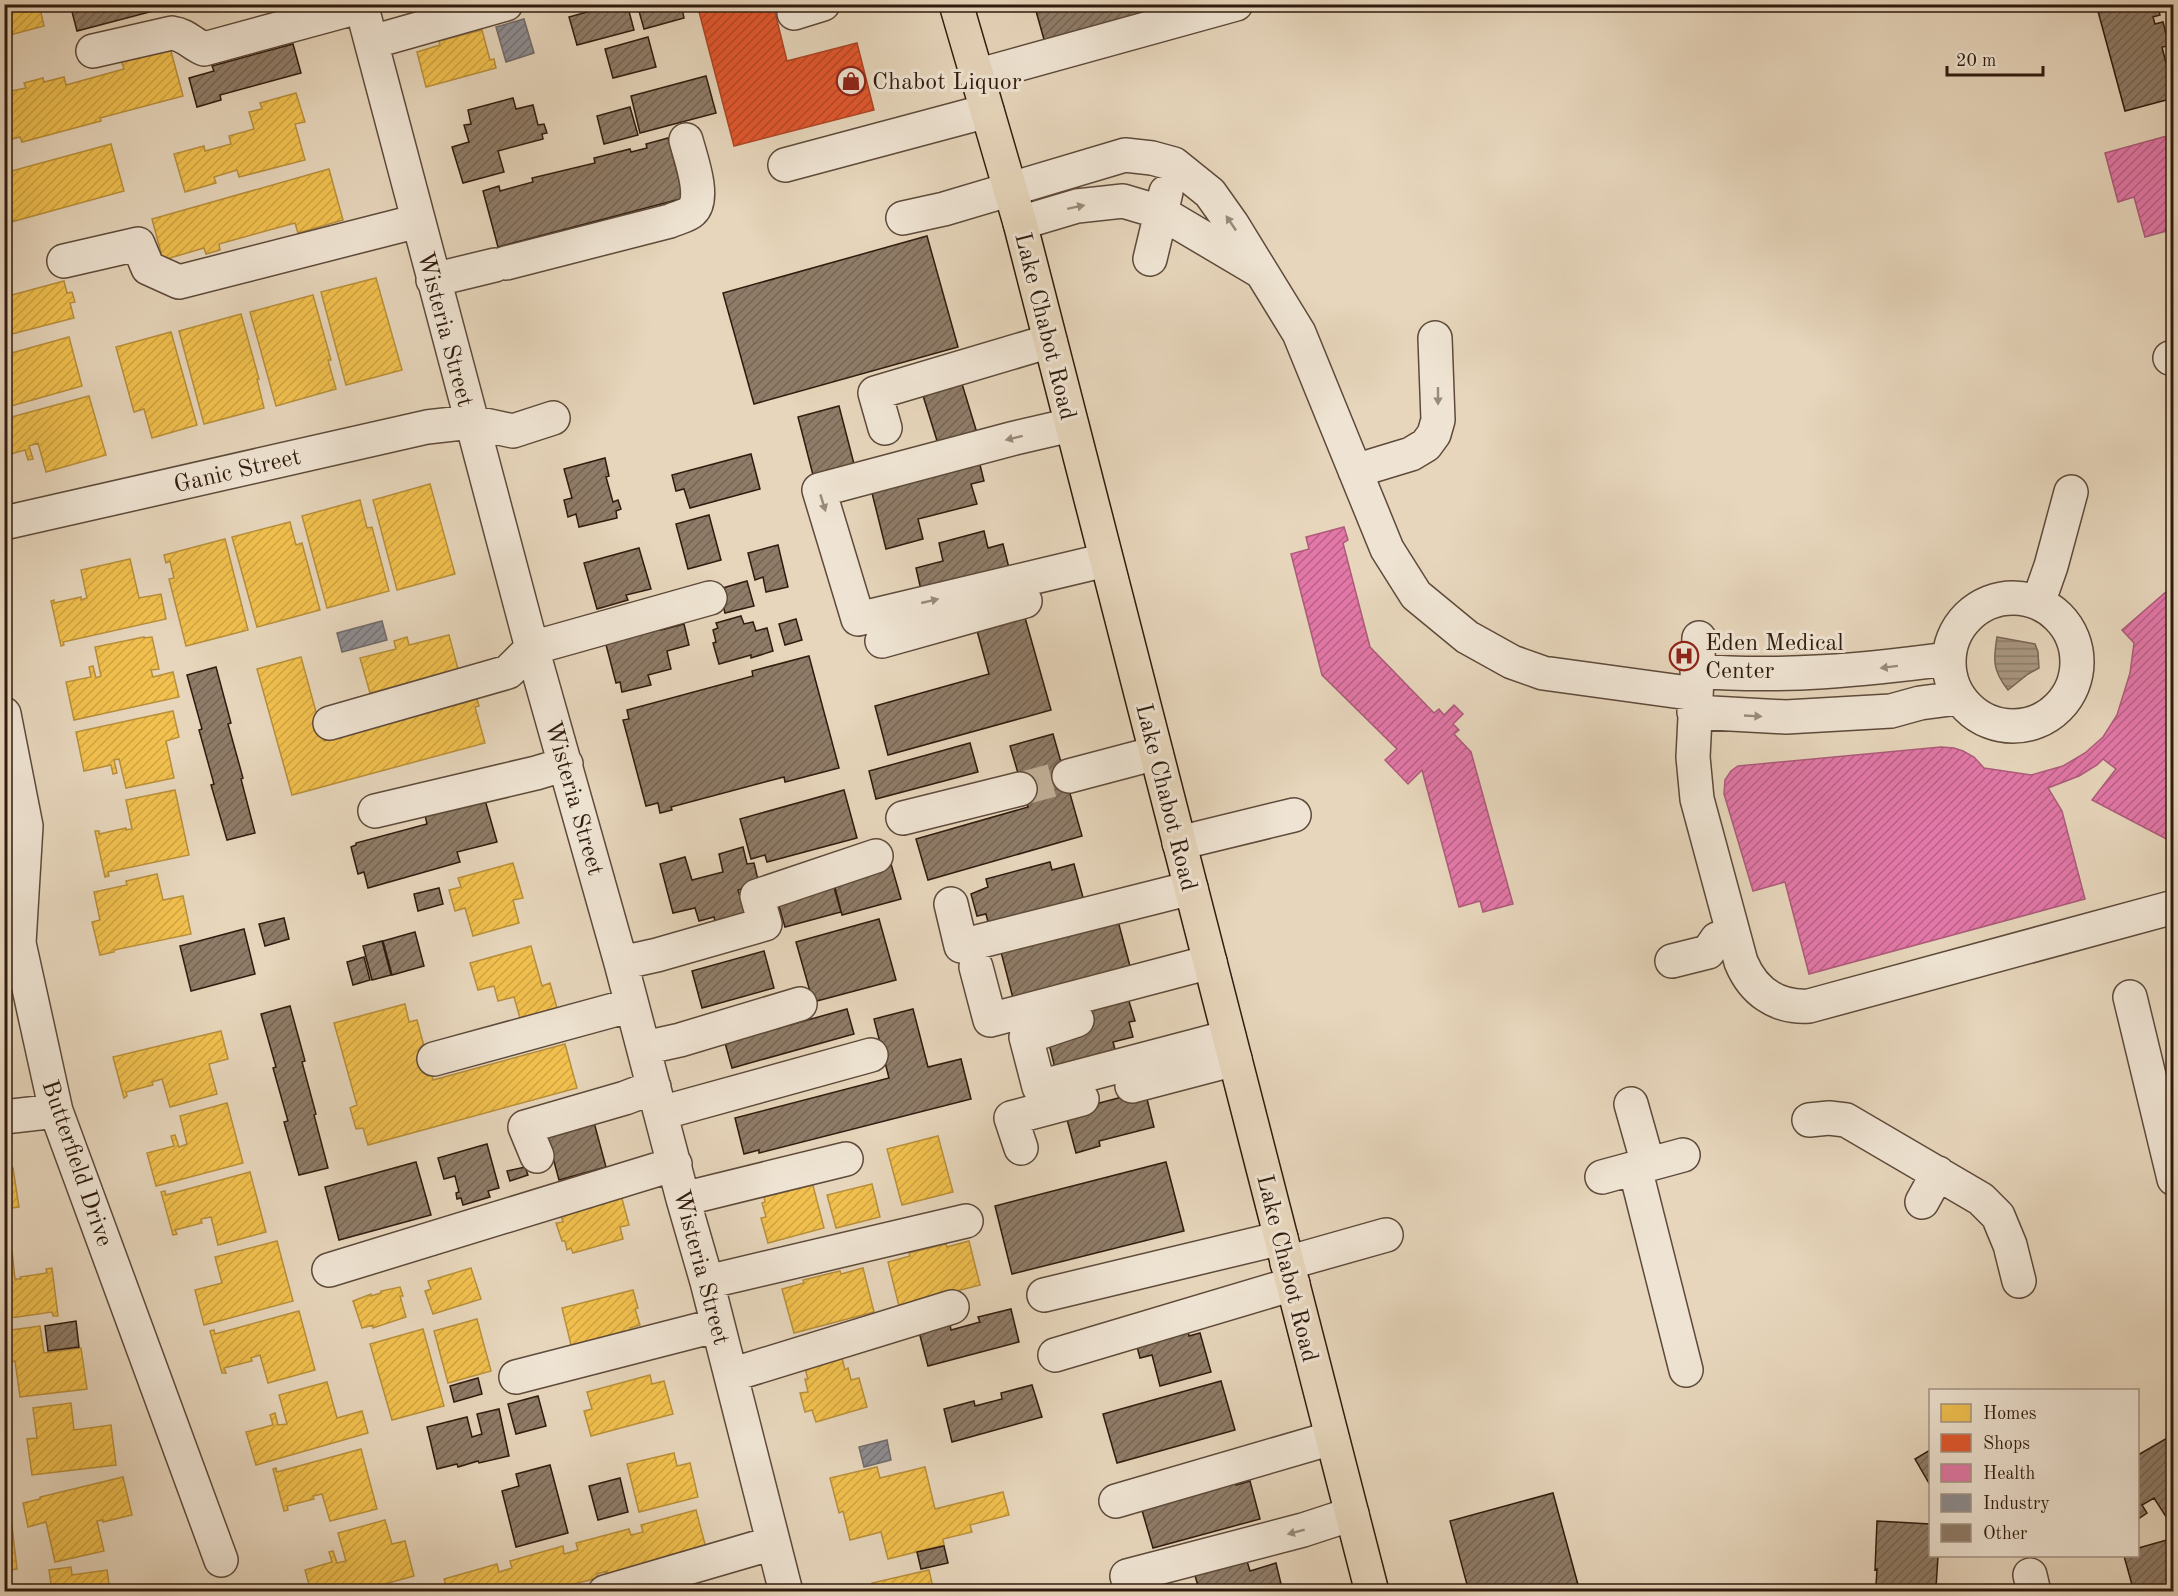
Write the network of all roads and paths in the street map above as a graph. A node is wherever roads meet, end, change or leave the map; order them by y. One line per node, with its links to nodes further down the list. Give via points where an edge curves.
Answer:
1 (506, 4): 5 (street)
2 (956, 4): 7 (main road, Lake Chabot Road)
3 (1236, 4): 7 (street)
4 (362, 5): 5 (street, Wisteria Street); 6 (street, via 204,49 184,35 172,33)
5 (372, 42): 15 (street, Wisteria Street)
6 (93, 51)
7 (976, 76): 8 (main road, Lake Chabot Road)
8 (987, 111): 11 (street); 12 (main road, Lake Chabot Road)
9 (686, 140): 20 (street, via 697,185 698,202 692,212)
10 (1174, 164): 12 (street, via 1125,155); 13 (street); 19 (street, one-way to 10, via 1210,193)
11 (784, 165)
12 (1010, 188): 14 (street); 16 (main road, Lake Chabot Road)
13 (1160, 212): 16 (street, one-way to 13, via 1077,206 1123,201); 17 (street); 19 (street)
14 (903, 218)
15 (418, 221): 18 (street, via 179,282 147,268 138,244); 20 (street, Wisteria Street)
16 (1020, 223): 22 (main road, Lake Chabot Road)
17 (1150, 259)
18 (64, 261)
19 (1262, 272): 27 (street, via 1299,333)
20 (433, 280): 24 (street, Wisteria Street)
21 (1435, 338): 27 (street, one-way to 27, via 1438,420 1434,434 1426,445 1411,454)
22 (1050, 341): 25 (main road, Lake Chabot Road); 26 (street, via 875,393)
23 (553, 418): 24 (street, Ganic Street, via 513,431)
24 (471, 422): 29 (street, Ganic Street, via 427,427); 35 (street, Wisteria Street)
25 (1071, 425): 30 (main road, Lake Chabot Road); 30 (street, one-way to 30, via 819,490 858,619)
26 (885, 428)
27 (1355, 471): 37 (street, via 1387,549 1416,596 1467,637 1512,662 1543,673)
28 (2071, 492): 32 (street)
29 (4, 523)
30 (1109, 569): 34 (street, via 1054,593); 41 (main road, Lake Chabot Road)
31 (710, 598): 35 (street)
32 (2038, 603): 36 (street, via 1998,599 1978,607 1952,639); 38 (street, via 2059,616 2073,636 2078,659 2074,684 2063,704 2044,720 2021,727 1997,726 1975,715)
33 (1699, 638): 37 (street)
34 (882, 641)
35 (532, 648): 40 (street, via 508,672); 42 (street, Wisteria Street)
36 (1947, 659): 37 (street, one-way to 37, via 1861,670 1733,674); 38 (street, via 1949,679)
37 (1696, 692): 38 (street, one-way to 38, via 1786,717 1891,711); 53 (street, via 1693,757 1697,799)
38 (1958, 698)
39 (4, 714): 68 (street, Butterfield Drive, via 26,826 19,944)
40 (330, 723)
41 (1156, 753): 43 (street); 48 (main road, Lake Chabot Road)
42 (566, 764): 45 (street); 56 (street, Wisteria Street)
43 (1069, 776)
44 (1020, 789): 47 (street)
45 (375, 811)
46 (1294, 815): 48 (street)
47 (903, 818)
48 (1179, 843): 50 (main road, Lake Chabot Road)
49 (876, 856): 56 (street, via 757,896 765,924)
50 (1191, 888): 51 (street, via 961,946); 55 (main road, Lake Chabot Road)
51 (951, 904)
52 (2174, 907): 53 (street, via 1796,1007 1783,1005 1757,989)
53 (1725, 937): 54 (street, via 1704,933)
54 (1669, 952)
55 (1210, 962): 57 (street, via 990,1020); 63 (main road, Lake Chabot Road)
56 (621, 963): 60 (street, Wisteria Street)
57 (976, 967)
58 (2130, 997): 79 (street)
59 (800, 1004): 62 (street)
60 (632, 1005): 62 (street, Wisteria Street); 65 (street)
61 (1077, 1020): 63 (street, via 1026,1037 1039,1087)
62 (644, 1048): 66 (street, Wisteria Street)
63 (1232, 1048): 71 (street, via 1011,1118); 84 (main road, Lake Chabot Road)
64 (871, 1055): 66 (street)
65 (434, 1059)
66 (657, 1100): 73 (street, via 625,1098 525,1127); 75 (street, Wisteria Street)
67 (1631, 1104): 76 (street)
68 (56, 1111): 69 (street); 99 (street, Butterfield Drive)
69 (4, 1117)
70 (1809, 1120): 77 (street, via 1846,1120)
71 (1021, 1148)
72 (1683, 1155): 76 (street)
73 (537, 1156)
74 (846, 1159): 80 (street)
75 (675, 1164): 80 (street, Wisteria Street); 85 (street)
76 (1641, 1166): 78 (street); 92 (street)
77 (1938, 1173): 81 (street); 86 (street, via 1982,1198 1998,1216)
78 (1602, 1177)
79 (2174, 1179)
80 (683, 1199): 87 (street, Wisteria Street)
81 (1922, 1202)
82 (966, 1221): 87 (street)
83 (1386, 1235): 84 (street)
84 (1287, 1262): 88 (street); 91 (street); 95 (main road, Lake Chabot Road)
85 (329, 1270)
86 (2019, 1281)
87 (707, 1282): 90 (street, Wisteria Street)
88 (1044, 1294)
89 (952, 1307): 93 (street)
90 (718, 1325): 93 (street, Wisteria Street); 94 (street)
91 (1055, 1355)
92 (1686, 1370)
93 (730, 1375): 98 (street, Wisteria Street)
94 (516, 1377)
95 (1332, 1438): 96 (street); 97 (main road, Lake Chabot Road)
96 (1116, 1501)
97 (1352, 1514): 102 (street, one-way to 102, via 1127,1576); 103 (main road, Lake Chabot Road)
98 (773, 1543): 100 (street); 101 (street, Wisteria Street)
99 (221, 1560)
100 (605, 1592)
101 (786, 1592)
102 (1132, 1592)
103 (1372, 1592)

